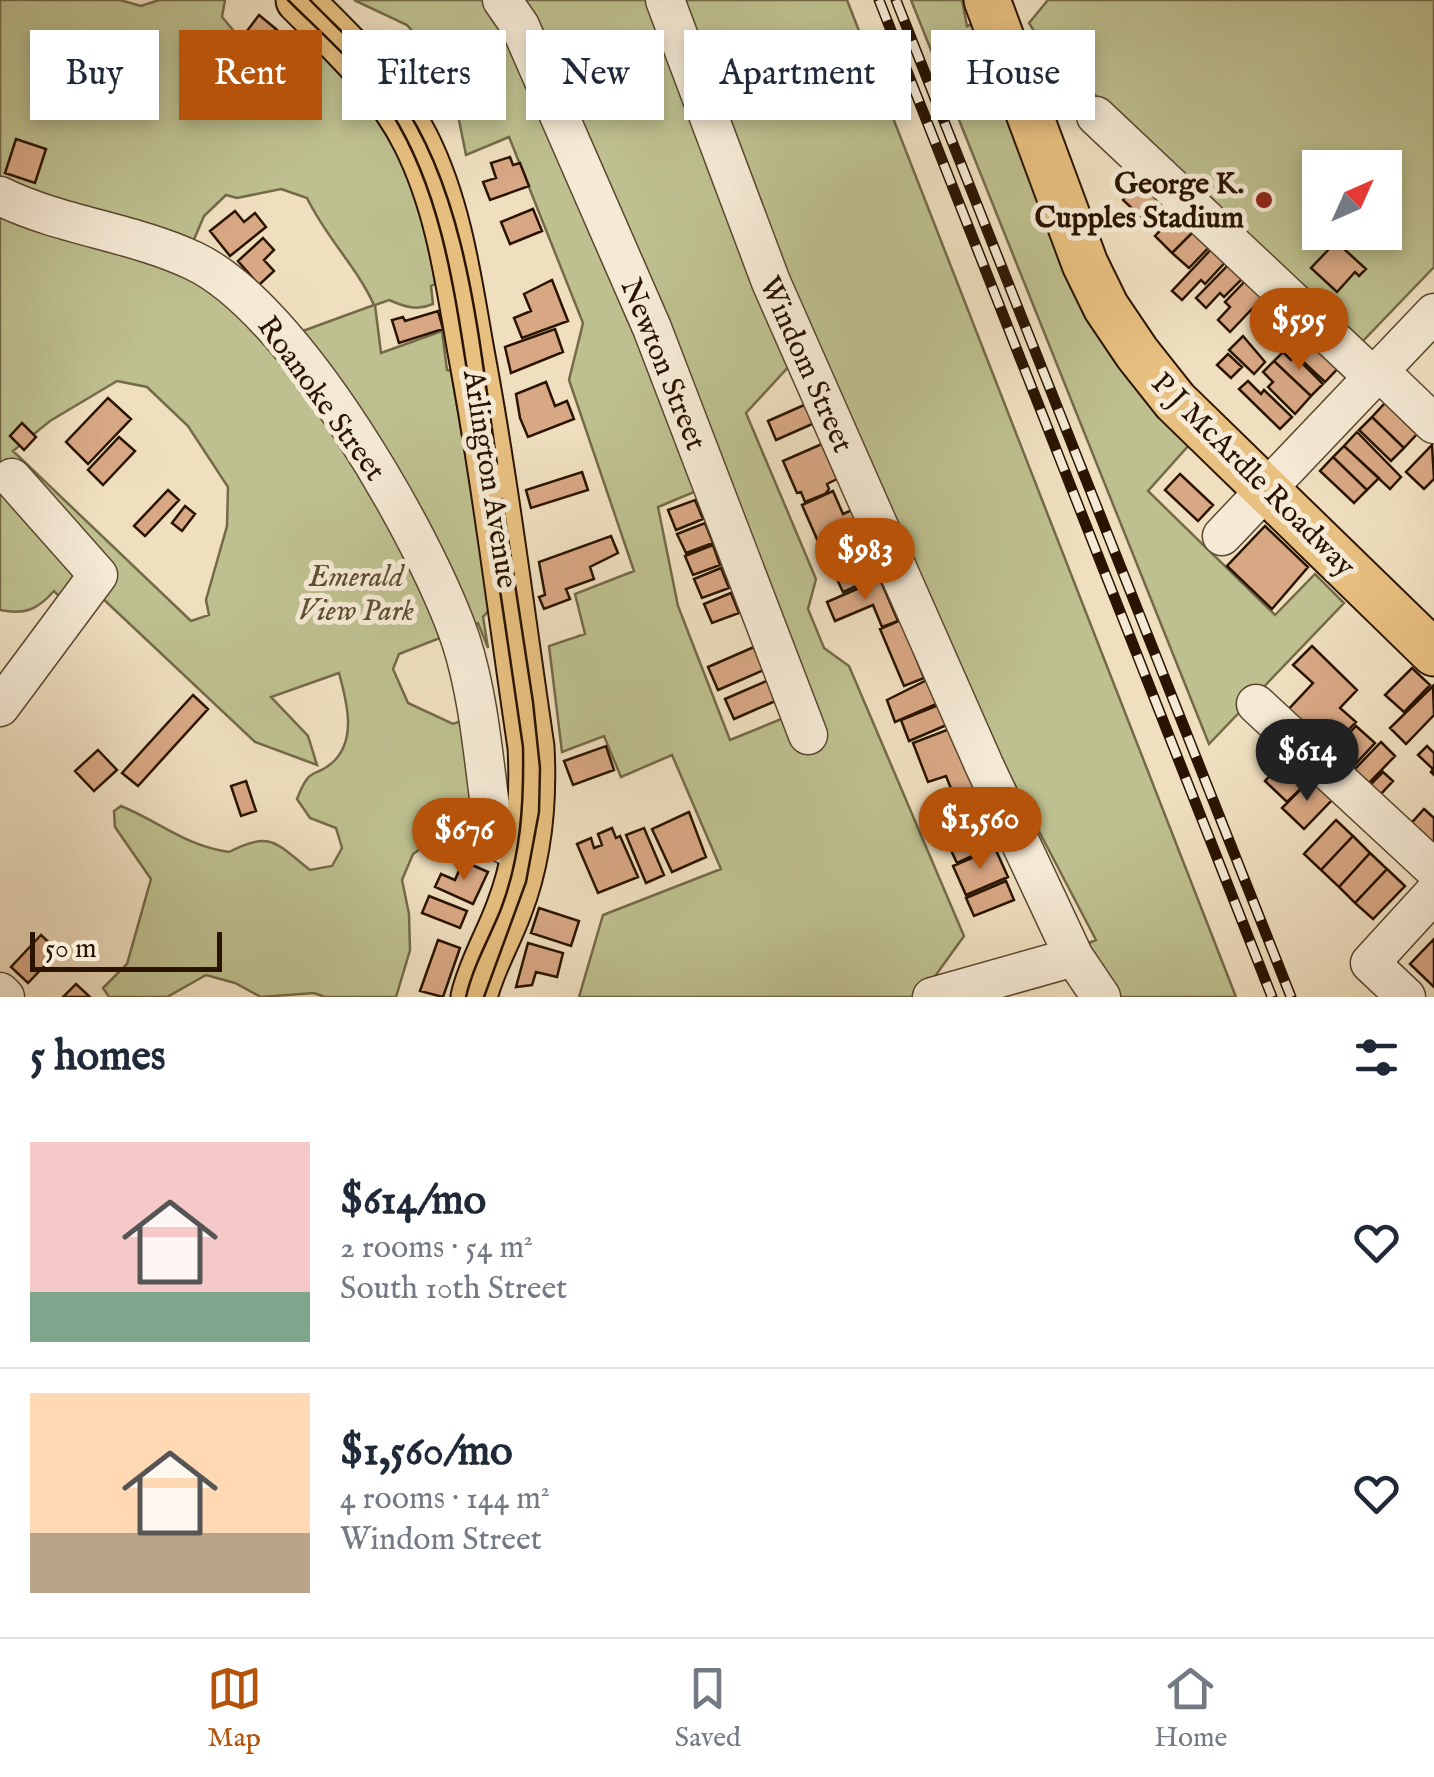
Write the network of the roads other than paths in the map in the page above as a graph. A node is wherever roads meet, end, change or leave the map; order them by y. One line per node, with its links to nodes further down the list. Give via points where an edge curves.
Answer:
1 (300, 0): 17 (main road, Arlington Avenue, via 388,96 416,139 454,254 531,746)
2 (502, 0): 16 (street, Newton Street, via 528,44 652,328)
3 (665, 0): 20 (street, Windom Street, via 770,282)
4 (989, 5): 11 (main road, P J McArdle Roadway, via 1106,307 1176,401)
5 (1096, 116): 8 (street)
6 (0, 196): 17 (street, Roanoke Street, via 195,262 258,309 292,350 360,442 437,586 472,686 493,828 502,843)
7 (1434, 313): 8 (street)
8 (1375, 373): 9 (street); 11 (street)
9 (1434, 424)
10 (12, 478): 15 (street, via 98,576)
11 (1266, 491): 12 (street); 13 (main road, P J McArdle Roadway)
12 (1222, 536)
13 (1434, 652)
14 (1256, 704): 18 (street)
15 (0, 706)
16 (808, 735)
17 (525, 855): 22 (main road, Arlington Avenue)
18 (1434, 869)
19 (1434, 893): 24 (street, via 1370,963)
20 (1074, 956): 21 (street, Windom Street); 23 (street)
21 (1099, 993)
22 (474, 997)
23 (932, 997)
24 (1406, 997)

